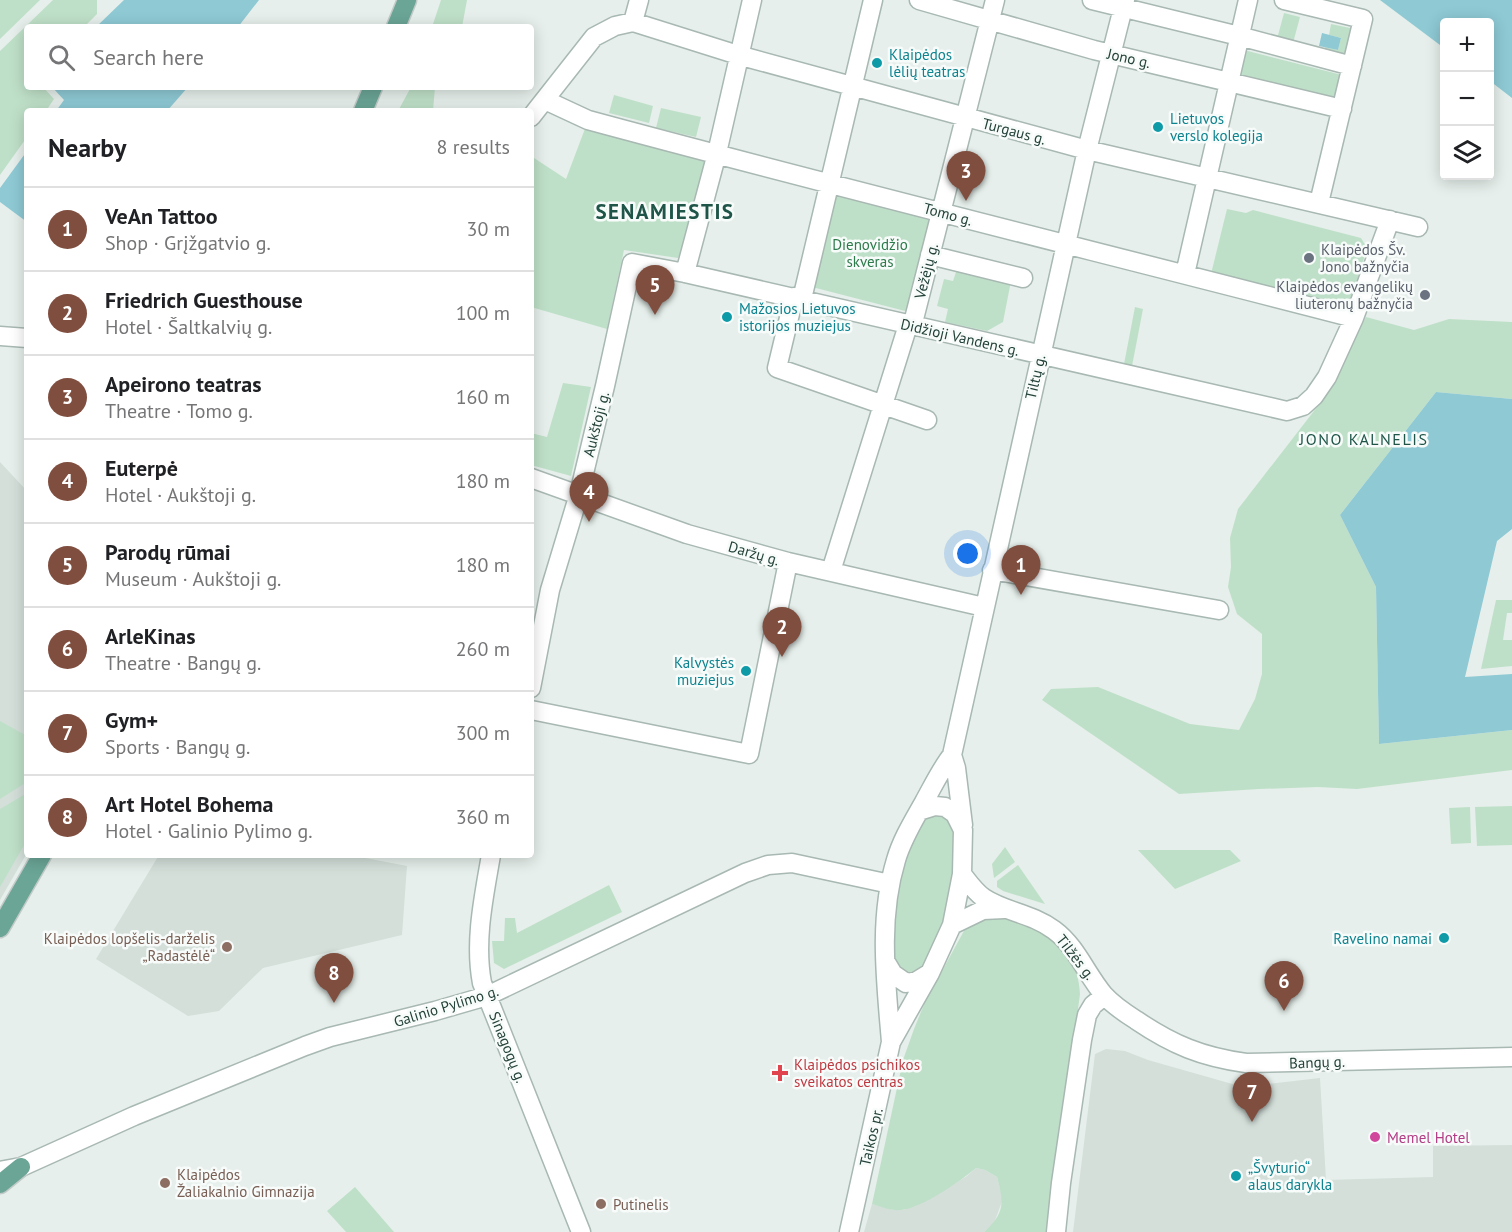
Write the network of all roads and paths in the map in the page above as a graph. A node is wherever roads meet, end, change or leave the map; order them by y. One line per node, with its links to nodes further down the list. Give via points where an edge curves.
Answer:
1 (407, 0): 13 (main road)
2 (639, 0): 11 (street)
3 (752, 0): 16 (street)
4 (873, 0): 19 (street)
5 (919, 0): 12 (street, Jono g.)
6 (995, 0): 12 (street, Vežėjų g.)
7 (1092, 0): 10 (street)
8 (1248, 0): 14 (street)
9 (1284, 0): 17 (street, via 1362,19)
10 (1124, 4): 14 (street); 15 (street, Tiltų g.)
11 (619, 19): 16 (street, Turgaus g.); 21 (street, via 594,37)
12 (989, 21): 15 (street, Jono g.); 25 (street, Vežėjų g.)
13 (397, 24)
14 (1239, 36): 17 (street); 18 (street)
15 (1111, 54): 18 (street, Jono g.); 26 (street, Tiltų g.)
16 (738, 55): 19 (street, Turgaus g.); 27 (street)
17 (1352, 66): 23 (street)
18 (1228, 82): 23 (street, Jono g.); 28 (street)
19 (852, 85): 25 (street, Turgaus g.); 29 (street)
20 (372, 90): 22 (main road)
21 (545, 100): 24 (street); 27 (street, Tomo g., via 588,120)
22 (364, 108)
23 (1342, 109): 30 (street)
24 (534, 113)
25 (965, 117): 26 (street, Turgaus g.); 31 (street, Vežėjų g.)
26 (1086, 150): 28 (street, Turgaus g.); 34 (street, Tiltų g.)
27 (717, 153): 29 (street, Tomo g.); 37 (street)
28 (1206, 178): 30 (street, Turgaus g.); 38 (street)
29 (829, 182): 31 (street, Tomo g.); 40 (street)
30 (1319, 203): 32 (street, Turgaus g.)
31 (940, 213): 34 (street, Tomo g.); 35 (street, Vežėjų g.)
32 (1390, 220): 33 (street, Turgaus g.); 41 (street)
33 (1418, 227)
34 (1065, 245): 38 (street, Tomo g.); 45 (street, Tiltų g.)
35 (930, 255): 39 (street); 42 (street, Vežėjų g., via 914,319)
36 (632, 263): 37 (street, Didžioji Vandens g.); 49 (street, Aukštoji g.)
37 (685, 273): 40 (street, Didžioji Vandens g.)
38 (1185, 274): 41 (street, Tomo g.)
39 (1023, 278)
40 (798, 298): 42 (street, Didžioji Vandens g.); 46 (street, via 777,368)
41 (1354, 318): 45 (street, Didžioji Vandens g., via 1314,396 1287,411)
42 (908, 325): 45 (street, Didžioji Vandens g.); 46 (street, Vežėjų g.)
43 (0, 336): 44 (street)
44 (24, 338)
45 (1040, 355): 51 (street, Tiltų g.)
46 (884, 406): 47 (street); 52 (street, Vežėjų g.)
47 (927, 420)
48 (534, 479): 49 (street, Daržų g.)
49 (579, 494): 50 (street, Daržų g., via 687,534); 55 (street, Aukštoji g., via 550,590)
50 (788, 562): 52 (street, Daržų g.); 56 (street, via 749,754)
51 (992, 570): 53 (street, Tiltų g.); 54 (street)
52 (831, 571): 53 (street, Daržų g.)
53 (984, 607): 57 (street, Tiltų g.)
54 (1219, 610)
55 (534, 673)
56 (534, 711)
57 (952, 755): 58 (street, Tiltų g.); 59 (street, Tiltų g.)
58 (919, 811): 59 (street, via 945,807 955,814); 63 (street, Tiltų g., via 896,858)
59 (963, 830): 62 (street, Tiltų g.)
60 (40, 858): 66 (main road)
61 (491, 858): 69 (street, Sinagogų g., via 481,919 480,970)
62 (962, 874): 64 (street, Tilžės g., via 985,899); 65 (street, Tiltų g.)
63 (890, 884): 67 (street, Taikos pr., via 884,920); 69 (street, Galinio Pylimo g., via 792,863 768,866 745,873)
64 (1010, 909): 65 (street, Tilžės g., via 983,910); 70 (street, Tilžės g., via 1034,917 1071,945)
65 (952, 925): 68 (street, Taikos pr.)
66 (0, 928)
67 (886, 964): 68 (street, via 906,983); 71 (street, Taikos pr.)
68 (930, 973): 71 (street, Taikos pr.)
69 (487, 996): 73 (street, Galinio Pylimo g., via 305,1046); 76 (street, Sinagogų g.)
70 (1104, 996): 72 (street, Bangų g., via 1177,1045 1225,1060 1290,1063); 78 (street, via 1087,1015)
71 (891, 1042): 77 (street, Taikos pr.)
72 (1512, 1057)
73 (21, 1167): 74 (street, Galinio Pylimo g.); 75 (main road)
74 (0, 1171)
75 (0, 1184)
76 (581, 1232)
77 (849, 1232)
78 (1056, 1232)

